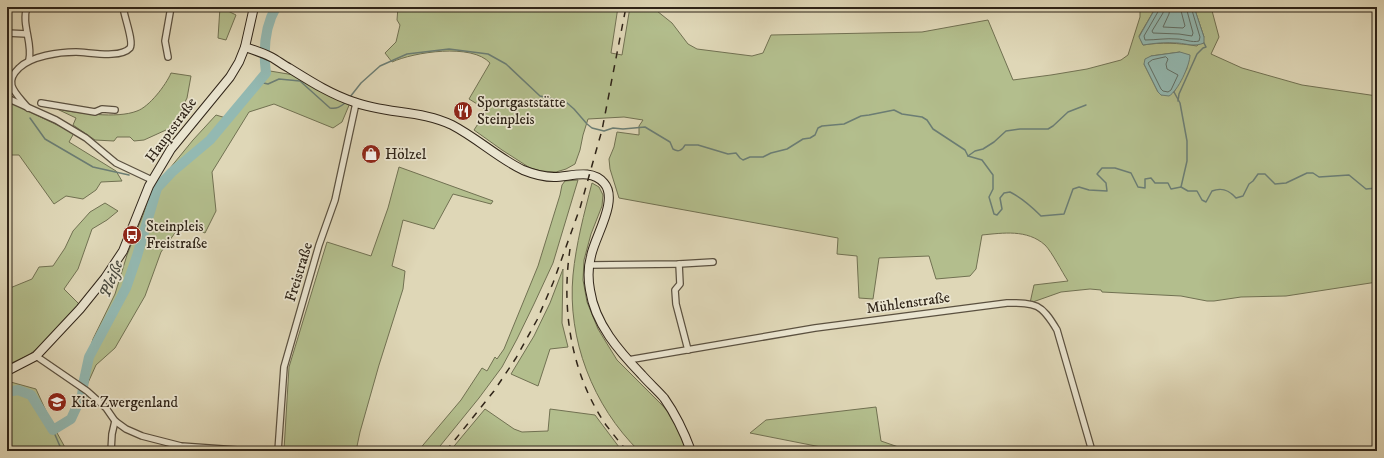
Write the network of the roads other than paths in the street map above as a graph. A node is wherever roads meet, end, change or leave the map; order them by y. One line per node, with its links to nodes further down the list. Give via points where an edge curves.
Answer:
1 (27, 7): 6 (street)
2 (123, 7): 9 (street, via 132,40 130,47 124,52 61,53)
3 (171, 7): 8 (street, via 165,41)
4 (254, 7): 7 (street, Hauptstraße)
5 (7, 33): 6 (street)
6 (27, 34): 9 (street, via 31,53)
7 (245, 47): 11 (street, via 273,58 320,87); 15 (street, Hauptstraße, via 230,77 171,149)
8 (168, 57)
9 (29, 60): 12 (street, via 19,67 10,81 12,88)
10 (7, 98): 12 (street)
11 (351, 101): 18 (street, via 365,106 439,119 533,174 553,177 580,174 593,176 603,182 609,202); 28 (street, Freistraße, via 335,200 319,245 284,367)
12 (28, 108): 14 (street)
13 (115, 110): 14 (street, via 102,109 95,112 44,104)
14 (41, 113): 15 (street, via 86,138 116,164)
15 (152, 180): 20 (street, Hauptstraße, via 123,251 80,309)
16 (713, 262): 17 (street)
17 (679, 264): 18 (street); 19 (street, via 680,284 675,290 676,304)
18 (589, 265): 21 (street, via 590,291 594,308 615,345)
19 (688, 350): 21 (street, Mühlenstraße); 30 (street, Mühlenstraße, via 815,328 1006,302 1030,303 1049,316 1057,330)
20 (36, 356): 22 (street, Hauptstraße); 23 (street, via 88,391 106,408)
21 (628, 360): 29 (street, via 672,411)
22 (7, 371)
23 (115, 421): 24 (street, via 142,436); 26 (street)
24 (180, 448): 25 (street)
25 (229, 450): 27 (street)
26 (111, 451)
27 (251, 451)
28 (278, 451)
29 (691, 451)
30 (1092, 451)

